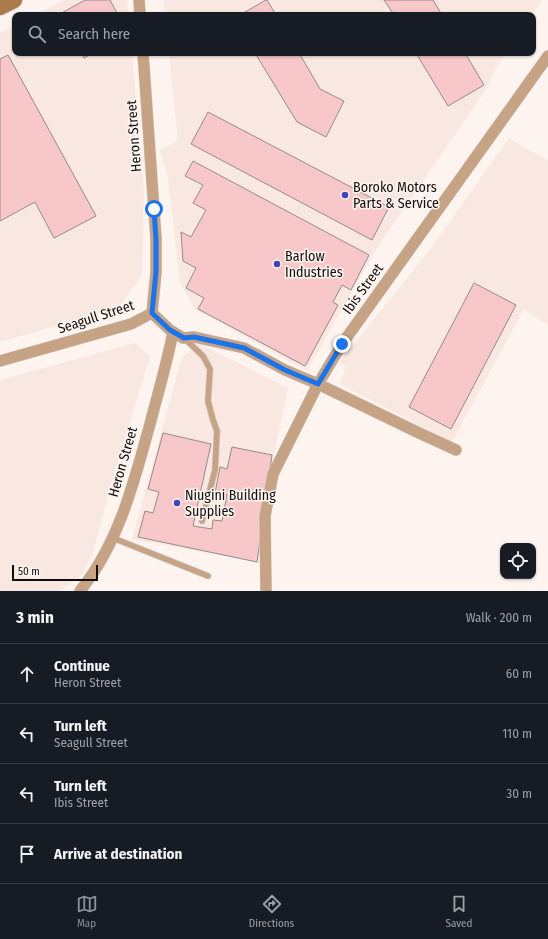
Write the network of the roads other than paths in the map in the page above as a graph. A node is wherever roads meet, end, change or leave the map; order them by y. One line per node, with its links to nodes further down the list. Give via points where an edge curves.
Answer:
1 (14, 0): 3 (main road)
2 (139, 0): 4 (street)
3 (0, 8)
4 (140, 12)
5 (143, 56): 7 (street, Heron Street, via 156,240)
6 (548, 56): 11 (street, Ibis Street, via 342,344)
7 (152, 313): 8 (street, Seagull Street); 10 (street, Seagull Street, via 131,324)
8 (172, 332): 9 (street, Seagull Street); 14 (street, Heron Street, via 164,374 138,468 127,504)
9 (184, 338): 11 (street, Seagull Street, via 194,337 244,348); 13 (lane, via 203,356 210,369 208,401 217,431 215,470)
10 (0, 361)
11 (318, 384): 12 (street, Seagull Street); 17 (street, Ibis Street, via 273,474 265,516)
12 (456, 450)
13 (202, 521)
14 (112, 538): 15 (lane); 16 (street, Heron Street, via 105,555)
15 (208, 576)
16 (80, 591)
17 (266, 591)

